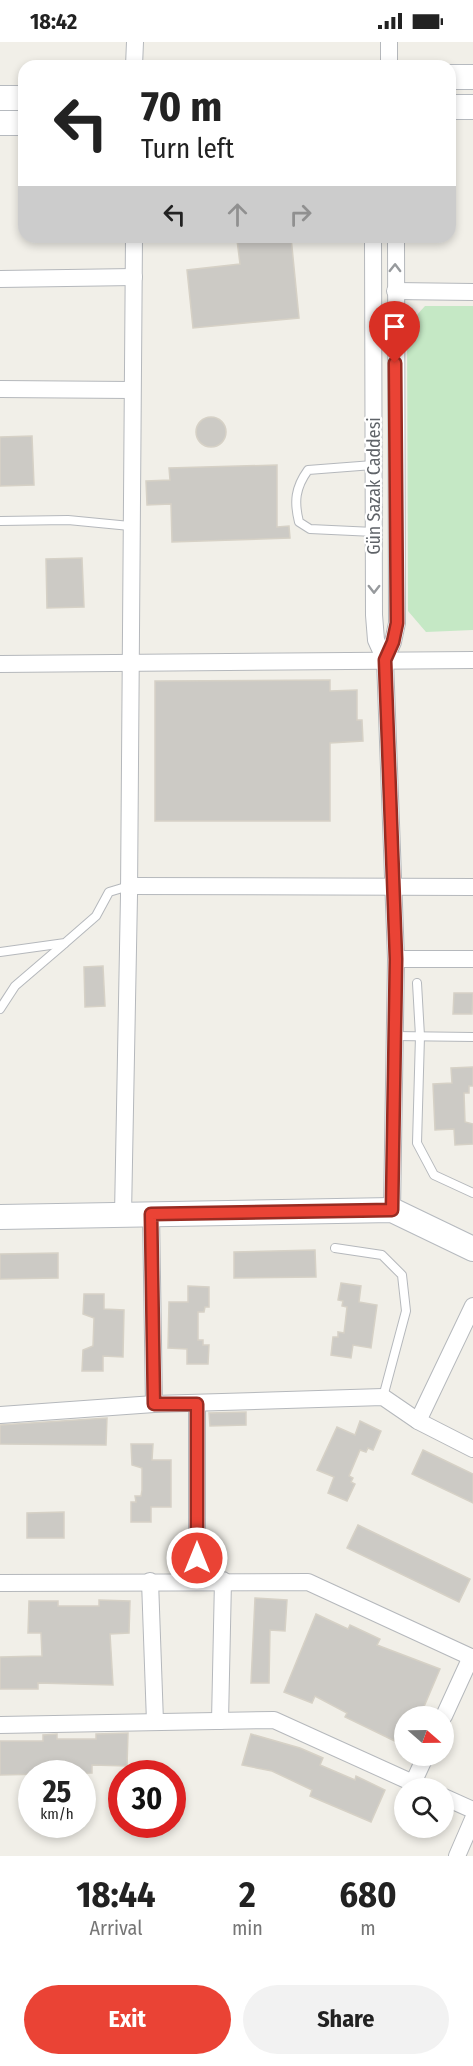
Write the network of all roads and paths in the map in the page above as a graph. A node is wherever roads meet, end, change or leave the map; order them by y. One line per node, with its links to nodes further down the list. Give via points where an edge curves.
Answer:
1 (135, 42): 3 (street)
2 (389, 42): 4 (street)
3 (134, 60)
4 (390, 60)
5 (456, 77): 6 (main road)
6 (473, 77)
7 (0, 98): 8 (main road)
8 (18, 98)
9 (456, 107): 10 (main road)
10 (473, 107)
11 (0, 123): 12 (main road)
12 (18, 123)
13 (134, 243): 16 (street)
14 (373, 243): 22 (street, Gün Sazak Caddesi)
15 (396, 243): 18 (street, Gün Sazak Caddesi, one-way to 15)
16 (134, 277): 17 (street); 21 (street)
17 (0, 279)
18 (395, 291): 19 (street); 26 (street, Gün Sazak Caddesi, via 397,623)
19 (473, 292)
20 (0, 389): 21 (street)
21 (131, 390): 24 (street)
22 (374, 465): 25 (street, Gün Sazak Caddesi); 25 (lane, via 308,470 298,483 295,504 299,522 310,529)
23 (0, 521): 24 (lane, via 68,520)
24 (130, 526): 28 (street)
25 (374, 532): 26 (street, Gün Sazak Caddesi, one-way to 26, via 376,640)
26 (385, 660): 27 (street); 28 (street); 31 (street, Gün Sazak Caddesi)
27 (473, 660)
28 (129, 663): 29 (street); 30 (street)
29 (0, 664)
30 (129, 886): 31 (street); 33 (lane, via 109,892 96,916); 45 (street)
31 (392, 887): 32 (street); 35 (street, Gün Sazak Caddesi)
32 (473, 887)
33 (65, 943): 34 (lane); 38 (lane, via 15,986)
34 (0, 952)
35 (396, 959): 36 (street); 39 (street, Gün Sazak Caddesi)
36 (473, 959)
37 (417, 983): 40 (lane)
38 (0, 1009)
39 (393, 1036): 40 (lane); 43 (street, Gün Sazak Caddesi)
40 (420, 1036): 41 (lane); 42 (lane, via 417,1143 434,1175)
41 (473, 1037)
42 (473, 1193)
43 (392, 1210): 44 (main road); 48 (main road)
44 (151, 1214): 45 (main road); 51 (street)
45 (123, 1215): 46 (main road)
46 (0, 1217)
47 (335, 1248): 50 (lane, via 382,1255 402,1275 406,1311)
48 (473, 1249)
49 (473, 1306): 54 (street)
50 (383, 1397): 52 (street); 54 (street)
51 (154, 1404): 52 (street); 53 (street)
52 (197, 1404): 56 (street)
53 (0, 1415)
54 (418, 1421): 55 (street)
55 (473, 1449)
56 (197, 1580): 57 (street); 58 (street)
57 (223, 1580): 60 (street, via 308,1581); 62 (street)
58 (150, 1581): 59 (street); 63 (street)
59 (0, 1584)
60 (472, 1658): 61 (street)
61 (449, 1706)
62 (220, 1721): 63 (street); 65 (street, via 273,1720)
63 (155, 1722): 64 (street)
64 (0, 1725)
65 (401, 1778)
66 (454, 1801): 67 (street)
67 (473, 1810)
68 (473, 1819): 69 (street)
69 (457, 1856)

